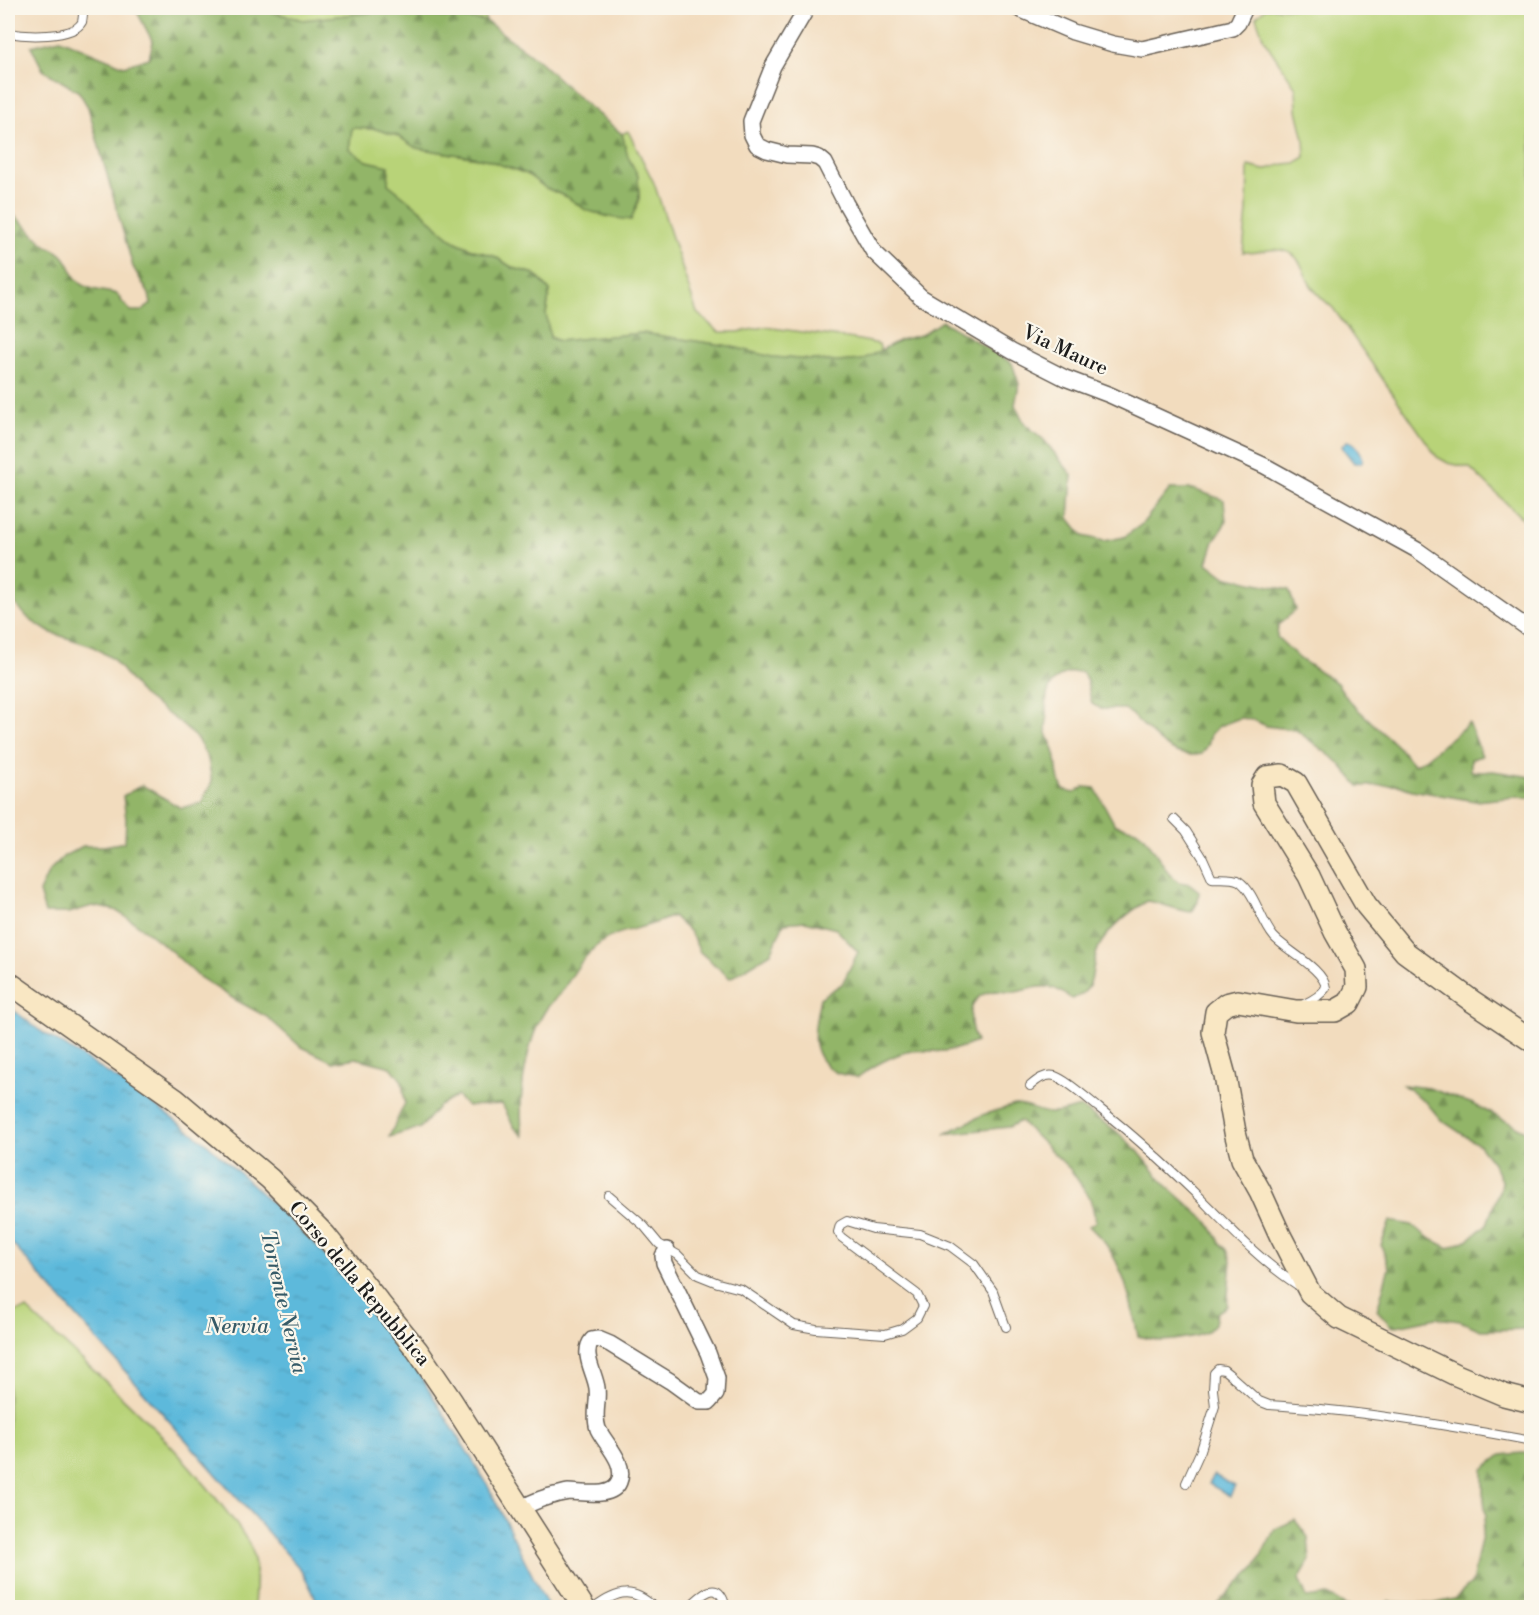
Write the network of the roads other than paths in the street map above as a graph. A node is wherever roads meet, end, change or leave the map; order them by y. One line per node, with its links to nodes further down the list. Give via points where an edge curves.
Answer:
1 (84, 8): 5 (lane, via 82,22 73,31)
2 (807, 8): 6 (street, Via Maure, via 773,66 752,120 752,135 757,145 767,150 812,156 825,163 873,251 921,297 1065,378 1274,471 1417,550)
3 (1017, 8): 4 (street, via 1073,32 1142,49 1233,27)
4 (1245, 8)
5 (8, 33)
6 (1532, 631)
7 (1174, 819): 9 (lane, via 1203,858 1212,878 1233,878 1241,883 1272,935 1325,982 1326,988 1317,998)
8 (8, 982): 19 (main road, Corso della Repubblica, via 175,1099 278,1187 325,1235 417,1350)
9 (1296, 1011): 10 (main road, via 1335,1011 1349,1004 1357,987 1356,969 1309,876 1264,803 1262,785 1268,777 1282,775 1296,783 1366,905 1406,952); 14 (main road, via 1238,1000 1216,1012 1212,1032 1242,1159)
10 (1532, 1041)
11 (1030, 1086): 14 (lane, via 1037,1079 1055,1076 1071,1086 1129,1132 1283,1276)
12 (609, 1196): 13 (lane)
13 (667, 1250): 15 (lane, via 678,1255 698,1275 741,1289 794,1324 885,1334 902,1329 917,1318 923,1306 916,1294 841,1238 838,1228 847,1221 873,1229 920,1234 950,1246 974,1264 993,1291); 19 (street, via 664,1263 711,1361 717,1378 716,1394 709,1402 699,1402 618,1349 592,1340 588,1352 597,1388 595,1416 621,1470 619,1482 607,1492 552,1495)
14 (1310, 1293): 16 (main road, via 1339,1318 1443,1369 1504,1395)
15 (1006, 1327)
16 (1532, 1402)
17 (1532, 1441): 18 (lane, via 1339,1411 1269,1405 1218,1369 1214,1373 1215,1406)
18 (1186, 1483)
19 (521, 1509): 20 (main road, Corso della Repubblica)
20 (584, 1608)
21 (594, 1608): 22 (lane, via 612,1595 630,1593)
22 (655, 1608)
23 (688, 1608): 24 (lane, via 710,1590 721,1594)
24 (726, 1608)

